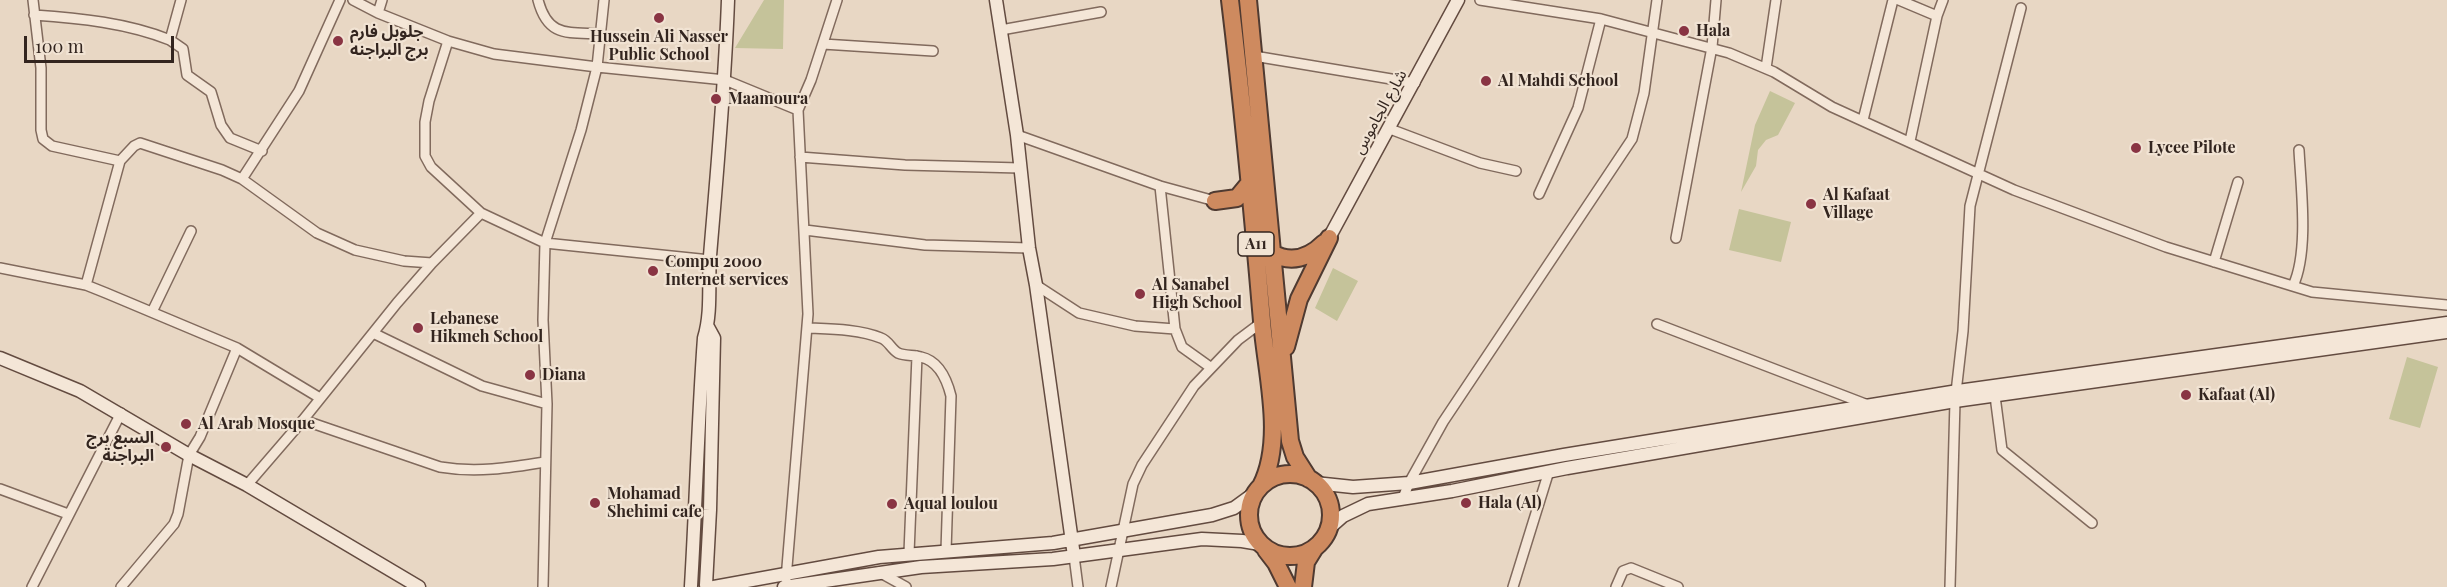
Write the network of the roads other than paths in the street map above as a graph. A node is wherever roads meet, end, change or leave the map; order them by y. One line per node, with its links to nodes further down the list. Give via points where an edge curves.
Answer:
1 (33, 0): 24 (street)
2 (182, 0): 30 (street)
3 (340, 0): 46 (street, via 304,81)
4 (353, 0): 23 (street)
5 (382, 0): 23 (street)
6 (538, 0): 29 (street, via 553,29)
7 (603, 0): 29 (street)
8 (728, 0): 38 (street)
9 (837, 0): 32 (street)
10 (996, 0): 27 (street)
11 (1230, 0): 53 (highway, A11)
12 (1248, 0): 35 (highway, A11)
13 (1458, 0): 39 (street, شارع الجاموس)
14 (1480, 0): 26 (street)
15 (1657, 0): 28 (street)
16 (1716, 0): 33 (street)
17 (1776, 0): 37 (street)
18 (1893, 0): 41 (street)
19 (1899, 0): 25 (street)
20 (1943, 0): 25 (street)
21 (2021, 8): 51 (street)
22 (1101, 12): 27 (street)
23 (378, 13): 31 (street)
24 (34, 15): 30 (street, via 136,29); 48 (street, via 44,139 52,146)
25 (1937, 16): 44 (street)
26 (1601, 19): 28 (street); 56 (street, via 1578,108)
27 (1001, 30): 43 (street)
28 (1654, 31): 33 (street); 100 (street, via 1632,139 1474,374)
29 (602, 34): 36 (street)
30 (170, 40): 46 (street, via 183,49 187,75 211,92 225,132 230,138)
31 (448, 41): 36 (street, via 494,54); 58 (street, via 429,101 424,156)
32 (823, 44): 34 (street); 40 (street)
33 (1712, 47): 37 (street); 63 (street)
34 (933, 51)
35 (1254, 56): 39 (street); 66 (highway, A11)
36 (597, 67): 38 (street); 64 (street)
37 (1766, 68): 41 (street, via 1832,107)
38 (725, 80): 40 (street); 67 (street)
39 (1415, 83): 42 (street, شارع الجاموس)
40 (798, 110): 47 (street)
41 (1863, 120): 44 (street)
42 (1390, 129): 50 (street, via 1480,163); 62 (street, شارع الجاموس)
43 (1017, 135): 49 (street); 55 (street)
44 (1910, 141): 51 (street)
45 (2299, 150): 73 (street, via 2301,255 2299,275)
46 (262, 151): 52 (street)
47 (800, 157): 49 (street); 60 (street)
48 (120, 161): 52 (street, via 134,146 146,143); 71 (street)
49 (1020, 168): 65 (street)
50 (1516, 171)
51 (1978, 173): 68 (street, via 2014,190); 89 (street, via 1970,206)
52 (242, 179): 69 (street, via 317,233 355,250)
53 (1251, 181): 57 (highway, via 1236,198); 59 (highway, A11)
54 (2238, 182): 68 (street)
55 (1160, 186): 57 (street); 81 (street)
56 (1539, 194)
57 (1215, 201): 59 (highway)
58 (481, 213): 64 (street); 69 (street)
59 (1255, 220): 76 (highway, A11)
60 (805, 230): 65 (street, via 925,245); 80 (street)
61 (191, 231): 75 (street)
62 (1329, 238): 66 (highway, via 1300,258 1284,259); 88 (highway, via 1295,307)
63 (1676, 238)
64 (544, 243): 67 (street); 92 (street)
65 (1029, 248): 72 (street)
66 (1272, 253): 88 (highway, A11)
67 (710, 260): 79 (street)
68 (2214, 262): 73 (street)
69 (432, 263): 83 (street)
70 (0, 268): 71 (street)
71 (86, 285): 75 (street)
72 (1036, 285): 81 (street, via 1079,313 1135,326); 109 (street)
73 (2293, 286): 74 (street, via 2312,292)
74 (2447, 305)
75 (152, 312): 84 (street)
76 (1262, 322): 87 (street); 103 (highway, A11, via 1273,440 1270,463)
77 (2447, 323): 89 (street)
78 (1657, 324): 93 (street)
79 (708, 327): 118 (street, via 698,424); 119 (street, via 714,338)
80 (807, 328): 85 (street, via 880,337 896,351); 116 (street)
81 (1175, 329): 87 (street, via 1182,347)
82 (2447, 332): 90 (street)
83 (373, 333): 91 (street); 92 (street, via 482,386)
84 (237, 348): 91 (street); 96 (street, via 208,420)
85 (917, 356): 112 (street, via 939,369 951,396); 114 (street)
86 (0, 358): 94 (street, via 80,391)
87 (1210, 368): 107 (street, via 1178,407 1142,465 1133,484)
88 (1281, 368): 99 (highway, A11, via 1290,441 1295,458)
89 (1957, 396): 90 (street); 93 (street); 98 (street); 133 (street)
90 (1995, 396): 106 (street, via 2002,450)
91 (320, 398): 95 (street)
92 (547, 404): 97 (street)
93 (1870, 406): 100 (street)
94 (121, 413): 96 (street); 105 (street)
95 (303, 420): 97 (street, via 440,467 481,471); 101 (street)
96 (189, 455): 101 (street); 121 (street, via 174,524)
97 (545, 462): 123 (street)
98 (1549, 471): 104 (street); 130 (street)
99 (1312, 481): 100 (street, via 1362,487); 103 (highway, via 1284,475); 108 (highway, A11, via 1330,506)
100 (1408, 483): 104 (street)
101 (247, 485): 122 (street)
102 (0, 489): 105 (street)
103 (1258, 489): 107 (street, via 1244,502 1218,513); 110 (highway, A11, via 1250,505 1249,519 1252,532)
104 (1404, 498): 108 (street, via 1359,508)
105 (68, 513): 120 (street)
106 (2092, 523)
107 (1123, 530): 109 (street); 113 (street)
108 (1327, 530): 111 (highway)
109 (1072, 540): 112 (street); 115 (street)
110 (1262, 545): 111 (highway, via 1277,554 1292,556); 113 (street, via 1202,539); 128 (highway, A11)
111 (1314, 549): 129 (highway, via 1306,562)
112 (946, 550): 114 (street)
113 (1119, 550): 115 (street); 127 (street)
114 (909, 553): 116 (street)
115 (1074, 556): 117 (street); 126 (street)
116 (789, 572): 119 (street); 124 (street)
117 (879, 572): 124 (street); 125 (street)
118 (690, 586): 119 (street)
119 (709, 586)
120 (32, 587)
121 (121, 587)
122 (419, 587)
123 (543, 587)
124 (784, 587)
125 (906, 587)
126 (1078, 587)
127 (1111, 587)
128 (1288, 587)
129 (1303, 587)
130 (1513, 587)
131 (1616, 587): 132 (street, via 1623,571 1631,568)
132 (1678, 587)
133 (1950, 587)

